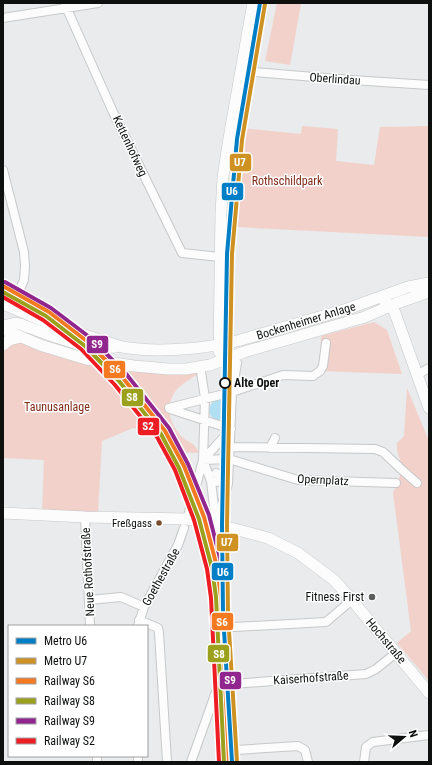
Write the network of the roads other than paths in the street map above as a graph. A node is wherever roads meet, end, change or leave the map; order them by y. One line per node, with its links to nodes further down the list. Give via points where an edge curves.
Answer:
1 (98, 3): 3 (street)
2 (253, 3): 5 (main road)
3 (66, 6): 4 (street); 8 (street, Kettenhofweg, via 113,112 182,253)
4 (3, 18)
5 (241, 71): 6 (street, Oberlindau); 8 (main road, via 223,177)
6 (429, 85)
7 (3, 170): 13 (street, via 24,252 25,266 24,280)
8 (220, 257): 18 (main road)
9 (429, 283): 11 (main road, Bockenheimer Anlage, via 408,287)
10 (429, 292): 12 (main road, Bockenheimer Anlage)
11 (377, 299): 12 (main road); 18 (main road, Bockenheimer Anlage)
12 (391, 306): 20 (main road, Bockenheimer Anlage, via 365,317); 24 (main road)
13 (6, 307): 14 (main road); 19 (main road)
14 (3, 326): 15 (main road); 19 (main road, via 20,324 65,340 104,348)
15 (21, 337): 17 (main road); 21 (main road, via 86,359 134,366 186,369 201,368)
16 (326, 343): 25 (street, via 323,366 314,376 284,375)
17 (3, 345)
18 (219, 345): 19 (main road, via 169,349); 21 (main road)
19 (122, 347)
20 (237, 358): 21 (main road); 25 (street)
21 (220, 361)
22 (429, 368): 24 (street)
23 (201, 372): 26 (street)
24 (417, 375): 27 (main road)
25 (232, 392): 26 (street); 29 (street)
26 (205, 398): 28 (street); 28 (street, via 169,408)
27 (429, 408)
28 (204, 420): 29 (street); 34 (street)
29 (231, 429): 31 (street); 34 (street)
30 (275, 438): 32 (street)
31 (230, 447): 32 (street); 33 (street)
32 (270, 448): 38 (street, via 375,449 383,452)
33 (229, 459): 34 (street, Opernplatz); 36 (street); 37 (street, Opernplatz, via 298,480)
34 (204, 460): 35 (street); 40 (street)
35 (217, 476): 36 (street); 42 (street)
36 (228, 482): 42 (street)
37 (396, 483)
38 (417, 483)
39 (3, 513): 41 (main road, Hochstraße)
40 (188, 516)
41 (85, 517): 42 (main road, Hochstraße, via 187,519); 44 (street, Neue Rothofstraße)
42 (216, 524): 45 (main road, Hochstraße, via 268,538 298,553 324,572); 50 (street)
43 (184, 528): 46 (street, Goethestraße, via 178,545)
44 (89, 600): 46 (street, via 121,597); 48 (street, Neue Rothofstraße)
45 (352, 600): 50 (street, via 326,622); 51 (main road, Hochstraße)
46 (144, 607): 47 (street, Goethestraße)
47 (138, 623)
48 (90, 625)
49 (148, 626): 56 (street, via 158,628 159,633)
50 (218, 628): 52 (street)
51 (396, 653): 52 (street, Kaiserhofstraße, via 370,673); 53 (main road, Hochstraße)
52 (219, 685): 55 (street); 57 (street)
53 (429, 693)
54 (429, 735): 60 (street, via 373,742 366,747)
55 (221, 751): 58 (street); 59 (street, via 298,746 305,750)
56 (166, 762)
57 (191, 762)
58 (222, 762)
59 (308, 762)
60 (364, 762)

